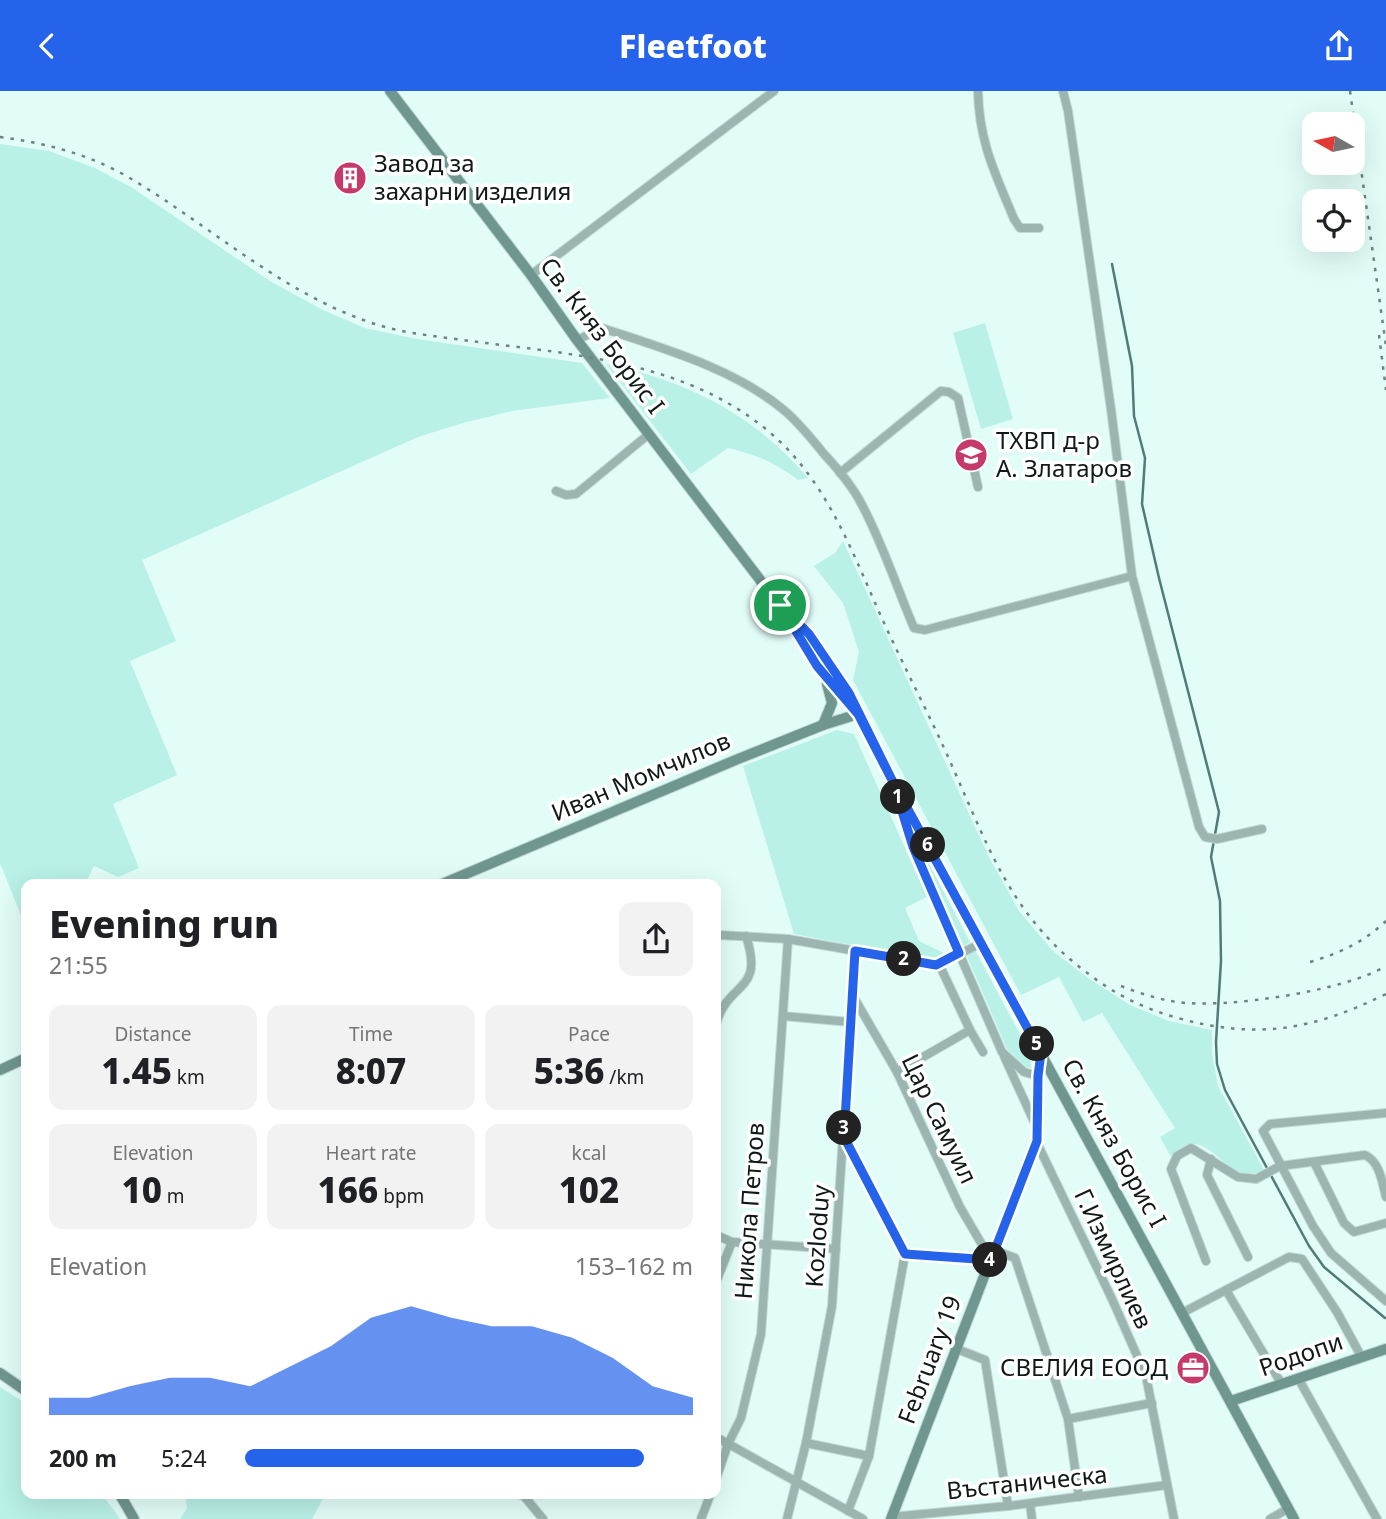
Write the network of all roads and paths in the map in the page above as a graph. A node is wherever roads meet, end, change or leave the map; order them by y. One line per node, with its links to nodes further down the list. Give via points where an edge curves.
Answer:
1 (390, 91): 6 (street, Св. Княз Борис I)
2 (774, 91): 6 (street)
3 (978, 91): 5 (street, via 984,145 1014,219 1020,227)
4 (1063, 91): 12 (street)
5 (1039, 228)
6 (531, 275): 7 (street, Св. Княз Борис I)
7 (577, 340): 8 (street, Св. Княз Борис I); 9 (street, via 602,328 732,377 783,409)
8 (649, 434): 11 (street, via 576,494); 13 (street, Св. Княз Борис I)
9 (840, 473): 10 (street, via 941,391 958,398); 12 (street, via 862,504 914,628 925,629)
10 (978, 487)
11 (555, 491)
12 (1132, 576): 18 (street, via 1199,827 1205,837 1217,839)
13 (780, 605): 14 (street, Св. Княз Борис I); 15 (street, Св. Княз Борис I, via 809,634)
14 (817, 666): 15 (street, Св. Княз Борис I); 16 (street, via 832,696)
15 (858, 714): 16 (street, Иван Момчилов); 17 (street, Св. Княз Борис I)
16 (823, 725): 19 (street, Иван Момчилов)
17 (893, 782): 23 (street, Св. Княз Борис I); 25 (street, via 913,847)
18 (1262, 829)
19 (454, 879)
20 (721, 935): 21 (street)
21 (746, 936): 22 (street); 28 (street, via 752,973)
22 (788, 939): 24 (street); 29 (street, Никола Петров)
23 (982, 943): 25 (street); 34 (street, Св. Княз Борис I)
24 (855, 951): 26 (street); 27 (street, Kozloduy)
25 (959, 953): 26 (street); 33 (street)
26 (939, 964): 31 (street)
27 (852, 995): 30 (street, Kozloduy); 37 (street, Цар Самуил)
28 (721, 1008)
29 (783, 1016): 30 (street); 50 (street, Никола Петров)
30 (850, 1023): 41 (street, Kozloduy)
31 (970, 1030): 32 (street); 37 (street)
32 (983, 1052)
33 (1002, 1052): 38 (street, via 1024,1072); 40 (street)
34 (1041, 1053): 38 (street, February 19); 59 (street, Св. Княз Борис I)
35 (21, 1060): 36 (street)
36 (0, 1070)
37 (897, 1072): 53 (street, Цар Самуил, via 960,1207)
38 (1038, 1076): 40 (street, February 19)
39 (1386, 1113): 45 (street, via 1270,1124 1263,1131)
40 (1036, 1126): 42 (street, February 19)
41 (844, 1137): 51 (street, Kozloduy); 52 (street)
42 (1037, 1141): 53 (street, February 19); 68 (street, Г.Измирлиев, via 1146,1376)
43 (1211, 1159): 45 (street, via 1238,1177 1256,1179); 54 (street, via 1207,1175); 55 (street, via 1191,1148 1177,1156 1171,1169)
44 (1314, 1162): 45 (street); 46 (street, via 1365,1155 1379,1171); 47 (street, via 1354,1232)
45 (1280, 1166): 58 (street, via 1331,1253)
46 (1386, 1197)
47 (1386, 1223)
48 (721, 1237): 49 (street)
49 (732, 1242): 50 (street); 56 (street)
50 (766, 1245): 51 (street); 72 (street, Никола Петров, via 761,1334 741,1418)
51 (836, 1249): 71 (street, Kozloduy, via 832,1306)
52 (905, 1254): 53 (street); 73 (street)
53 (992, 1255): 60 (street, February 19); 69 (street, Цар Самуил, via 1015,1258)
54 (1248, 1257)
55 (1206, 1261)
56 (721, 1270)
57 (1226, 1290): 59 (street); 62 (street, via 1289,1257 1303,1258); 65 (street)
58 (1386, 1301)
59 (1182, 1313): 67 (street, Св. Княз Борис I)
60 (957, 1349): 82 (street, via 985,1360); 85 (street, February 19)
61 (1386, 1349): 62 (street, Родопи)
62 (1361, 1356): 64 (street, Родопи)
63 (0, 1373): 66 (street)
64 (1298, 1378): 65 (street, Родопи); 94 (street)
65 (1281, 1383): 67 (street, Родопи)
66 (21, 1388)
67 (1231, 1401): 84 (street, Св. Княз Борис I)
68 (1152, 1403): 69 (street); 76 (street, Г.Измирлиев)
69 (1068, 1419): 77 (street, Цар Самуил)
70 (721, 1440): 72 (street)
71 (806, 1443): 73 (street); 75 (street, Kozloduy)
72 (728, 1444): 74 (street, Никола Петров); 75 (street)
73 (869, 1456): 83 (street)
74 (721, 1464)
75 (797, 1483): 83 (street); 89 (street, Kozloduy)
76 (1167, 1485): 77 (street, Въстаническа); 92 (street, Г.Измирлиев)
77 (1079, 1497): 81 (street, Въстаническа)
78 (123, 1499): 86 (street)
79 (526, 1499): 87 (street)
80 (709, 1499): 88 (street)
81 (1030, 1504): 82 (street, Въстаническа); 91 (street)
82 (1008, 1506): 85 (street, Въстаническа)
83 (848, 1511): 90 (street)
84 (1291, 1514): 93 (street)
85 (891, 1518)
86 (135, 1519)
87 (543, 1519)
88 (701, 1519)
89 (787, 1519)
90 (863, 1519)
91 (1032, 1519)
92 (1174, 1519)
93 (1269, 1519)
94 (1377, 1519)

